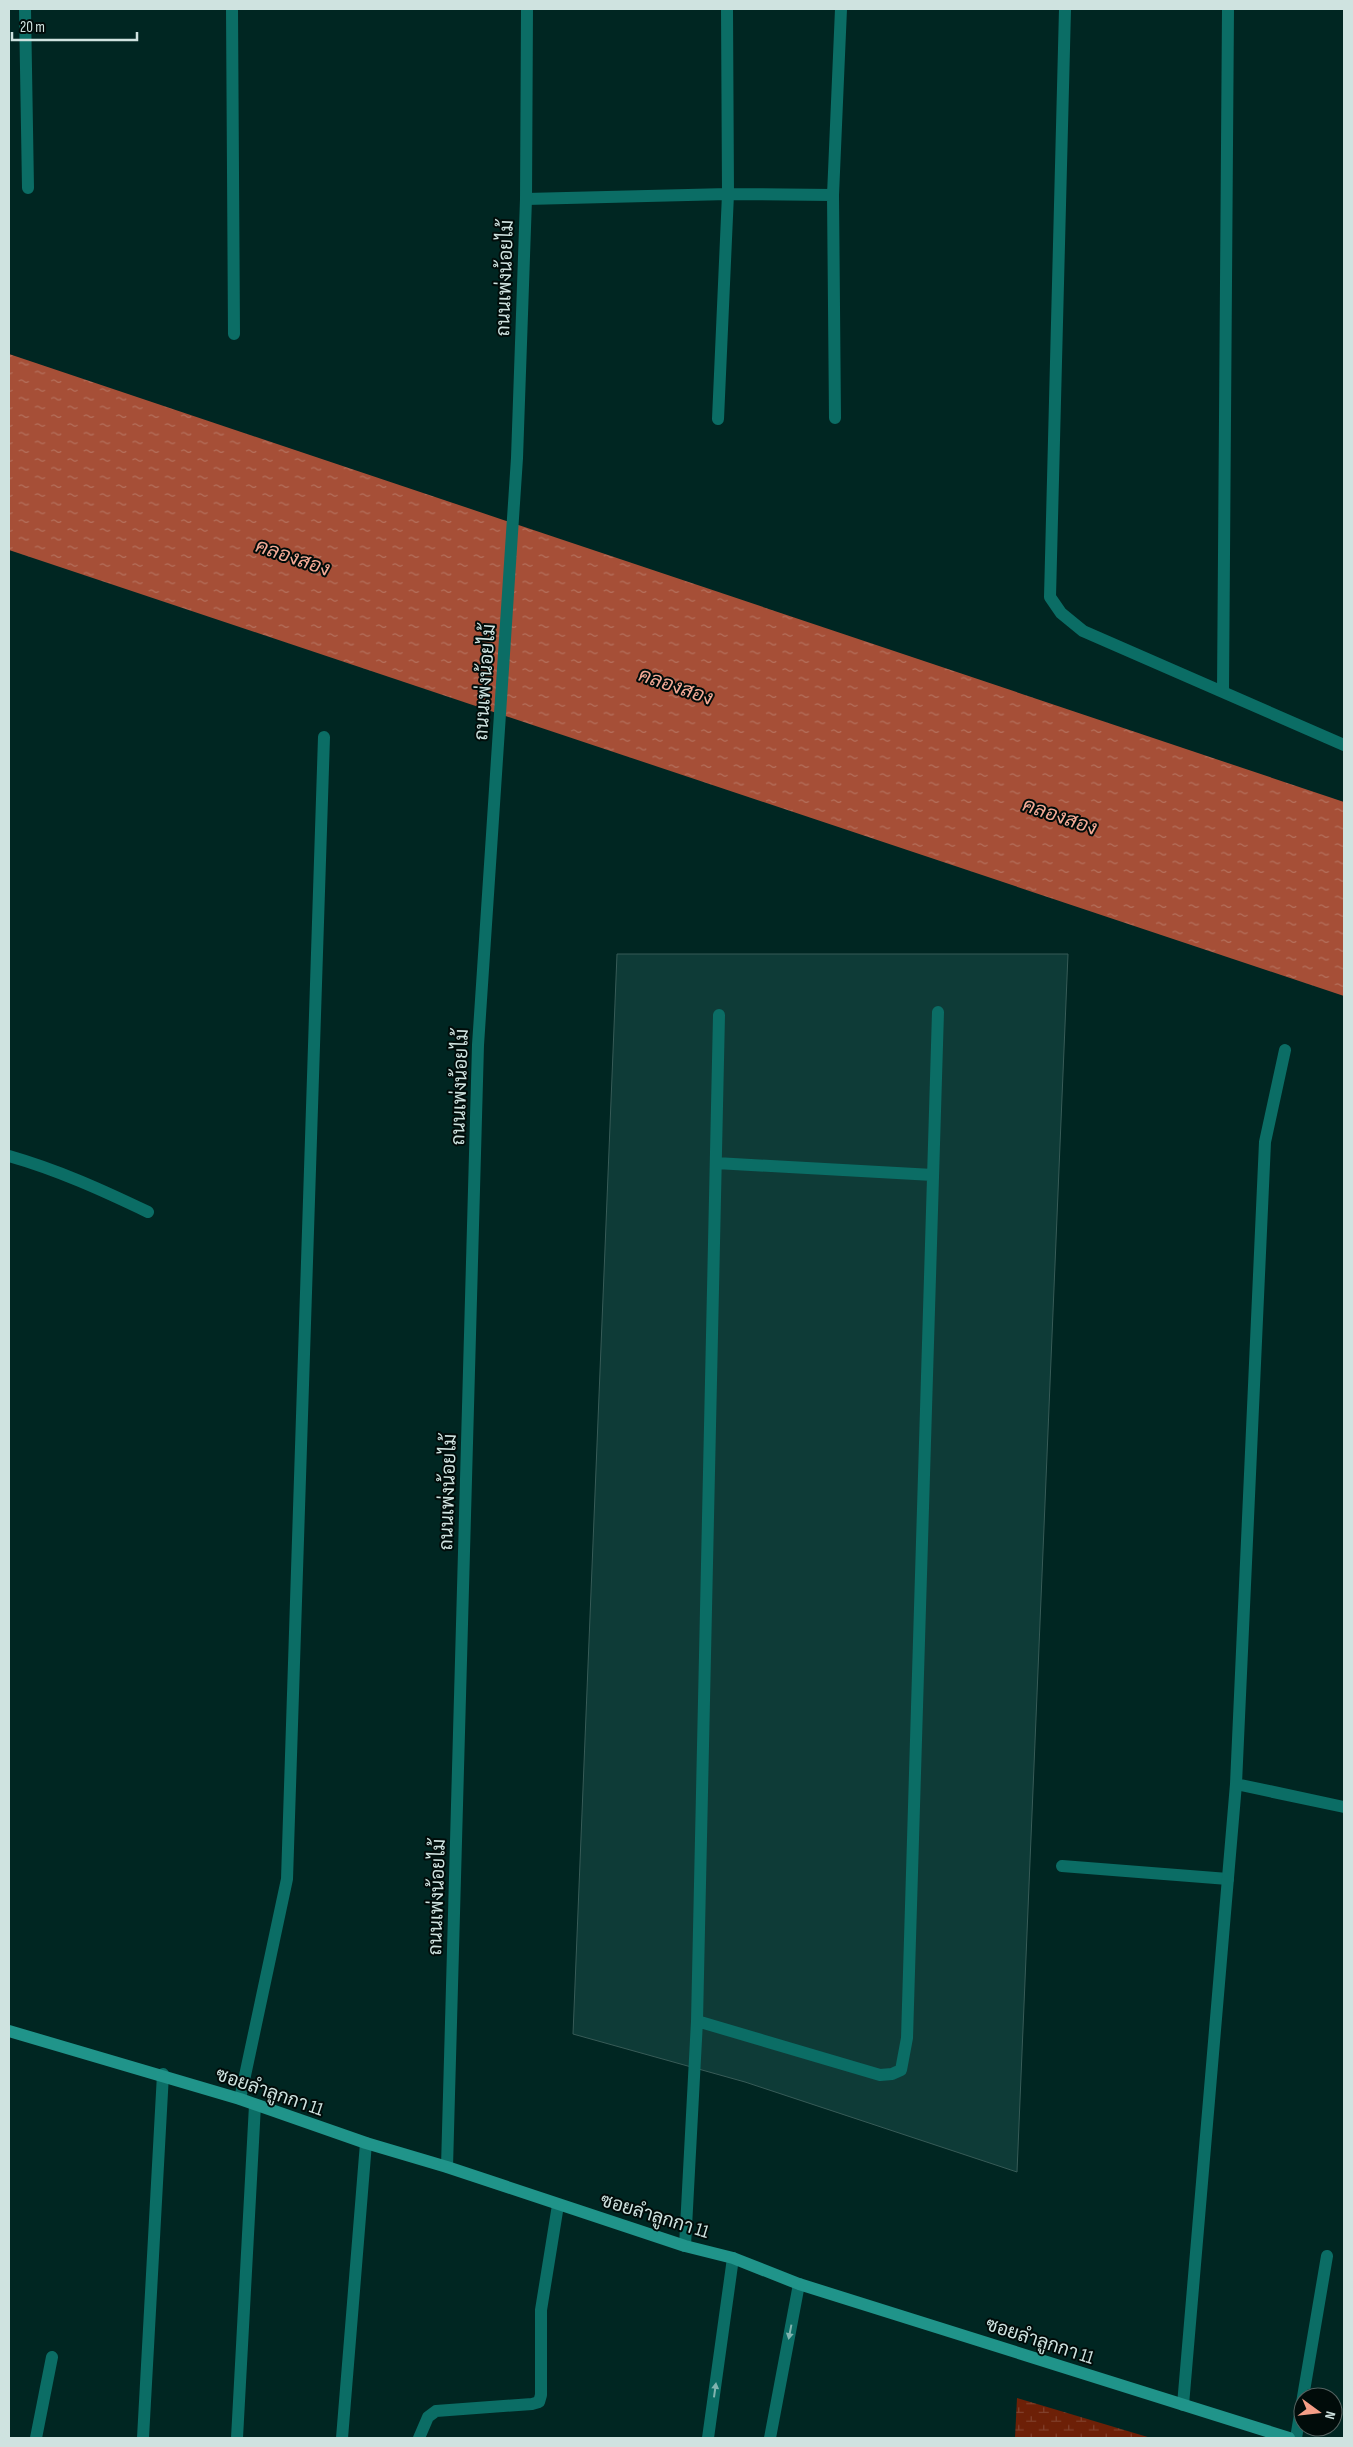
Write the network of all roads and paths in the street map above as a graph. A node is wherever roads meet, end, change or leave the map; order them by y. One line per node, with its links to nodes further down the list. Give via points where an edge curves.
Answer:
1 (25, 9): 8 (street)
2 (232, 9): 12 (street)
3 (528, 9): 11 (street, ถนนเพ่งน้อยไม้)
4 (727, 9): 9 (street)
5 (841, 9): 10 (street)
6 (1065, 9): 15 (street, via 1050,597 1060,613 1083,631)
7 (1228, 9): 15 (street)
8 (28, 188)
9 (728, 194): 10 (street); 11 (street); 14 (street)
10 (833, 195): 13 (street)
11 (526, 198): 35 (street, ถนนเพ่งน้อยไม้, via 517,458 478,1054)
12 (234, 334)
13 (835, 418)
14 (718, 419)
15 (1223, 691): 17 (street)
16 (324, 737): 32 (street, via 287,1879)
17 (1344, 745)
18 (938, 1012): 23 (street)
19 (719, 1015): 22 (street)
20 (1285, 1050): 25 (street, via 1265,1142)
21 (9, 1156): 24 (street, via 83,1181)
22 (716, 1163): 23 (street); 29 (street)
23 (933, 1175): 29 (street, via 904,2061 901,2070 880,2075)
24 (148, 1212)
25 (1236, 1784): 26 (street); 28 (street)
26 (1344, 1807)
27 (1062, 1866): 28 (street)
28 (1228, 1880): 42 (street)
29 (697, 2021): 37 (street)
30 (9, 2031): 31 (street, ซอยลำลูกกา 11)
31 (163, 2074): 32 (street, ซอยลำลูกกา 11); 44 (street)
32 (240, 2099): 33 (street, ซอยลำลูกกา 11)
33 (255, 2105): 34 (street, ซอยลำลูกกา 11); 45 (street)
34 (366, 2144): 35 (street, ซอยลำลูกกา 11); 46 (street)
35 (447, 2167): 36 (street, ซอยลำลูกกา 11)
36 (558, 2205): 37 (street, ซอยลำลูกกา 11); 47 (street, via 541,2310 539,2402 436,2412 428,2417)
37 (685, 2246): 39 (street, ซอยลำลูกกา 11)
38 (1327, 2256): 51 (street)
39 (733, 2258): 40 (street, ซอยลำลูกกา 11); 48 (street, one-way to 39)
40 (799, 2284): 42 (street, ซอยลำลูกกา 11); 49 (street, one-way to 49)
41 (52, 2357): 43 (street)
42 (1183, 2405): 50 (street, ซอยลำลูกกา 11)
43 (36, 2438)
44 (143, 2438)
45 (237, 2438)
46 (342, 2438)
47 (419, 2438)
48 (708, 2438)
49 (770, 2438)
50 (1289, 2438)
51 (1296, 2438)

